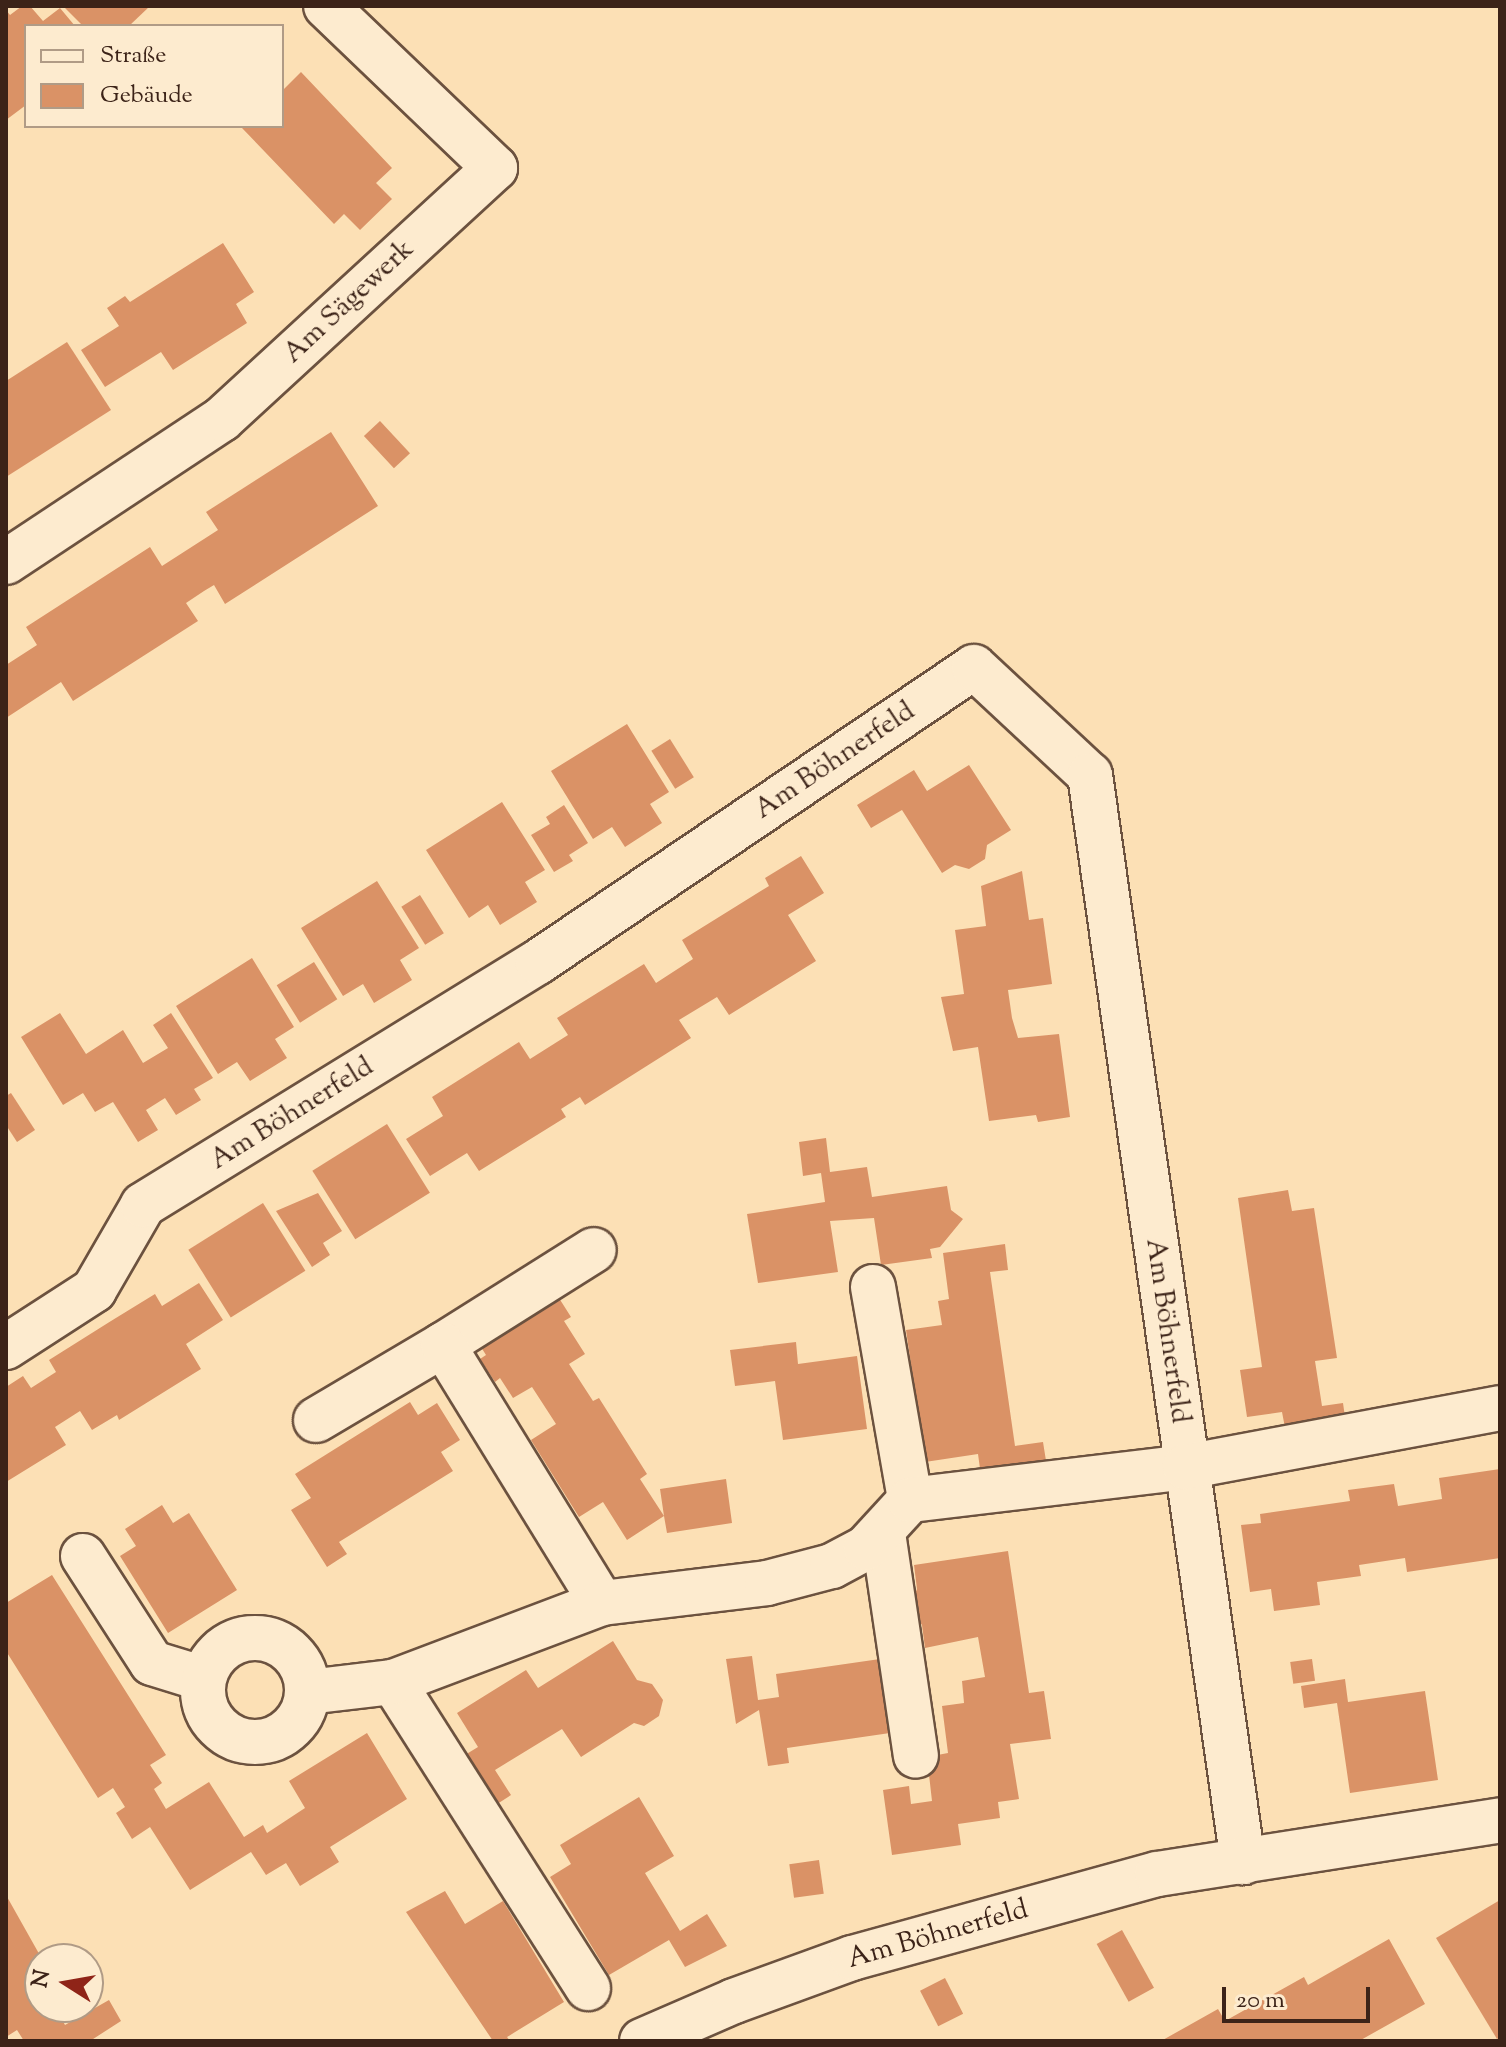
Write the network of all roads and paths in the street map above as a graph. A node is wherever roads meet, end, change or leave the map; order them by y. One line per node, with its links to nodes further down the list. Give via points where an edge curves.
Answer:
1 (326, 6): 2 (street, Am Sägewerk, via 495,168 222,419)
2 (6, 562)
3 (594, 1250): 5 (street)
4 (873, 1287): 10 (street)
5 (443, 1345): 8 (street); 12 (street)
6 (6, 1347): 9 (street, Am Böhnerfeld, via 94,1290 143,1205 552,954 974,667 1090,775)
7 (1500, 1408): 9 (street)
8 (316, 1420)
9 (1185, 1467): 10 (street); 18 (street, Am Böhnerfeld)
10 (896, 1517): 12 (street, via 850,1558 802,1575); 16 (street)
11 (83, 1556): 13 (street, via 152,1663)
12 (602, 1603): 14 (street)
13 (204, 1679): 15 (street, via 221,1649 236,1640 262,1638 286,1647 299,1659); 15 (street, via 203,1696 218,1727 248,1742 282,1735 295,1724)
14 (393, 1682): 15 (street); 19 (street)
15 (308, 1692)
16 (916, 1756)
17 (1500, 1820): 18 (street, Am Böhnerfeld)
18 (1243, 1862): 20 (street, Am Böhnerfeld, via 1157,1874 852,1958)
19 (588, 1988)
20 (642, 2041)

